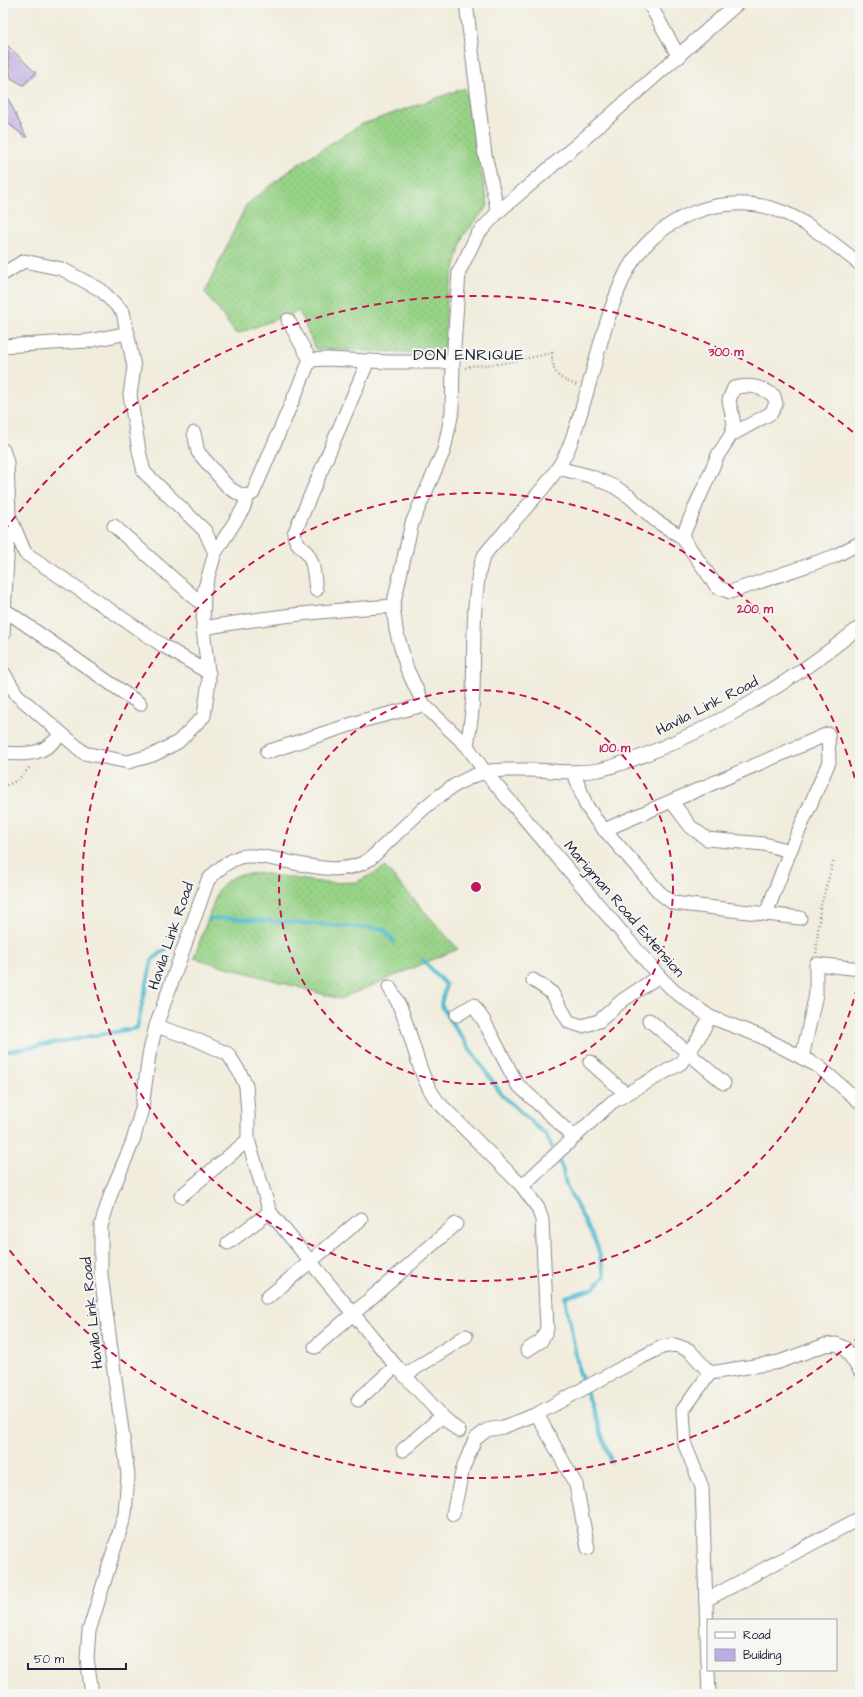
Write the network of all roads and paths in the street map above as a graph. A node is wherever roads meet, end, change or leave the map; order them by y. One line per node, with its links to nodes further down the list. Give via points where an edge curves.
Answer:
1 (466, 3): 5 (street, via 485,155)
2 (649, 3): 4 (street)
3 (738, 3): 4 (street)
4 (679, 57): 5 (street)
5 (498, 212): 13 (street, via 477,234 459,272)
6 (860, 264): 15 (street, via 786,213 762,205 732,203 696,212 670,224 652,238 635,257 624,277)
7 (3, 274): 9 (street, via 24,261 62,269 102,290 123,312)
8 (288, 320): 11 (street)
9 (128, 333): 10 (street, via 88,341); 25 (street, via 134,367 130,395 138,451 144,472 205,532)
10 (3, 346)
11 (310, 360): 12 (street); 20 (street, via 253,493)
12 (368, 360): 13 (street); 26 (street, via 294,534 295,541 309,556)
13 (453, 362): 14 (street)
14 (453, 376): 15 (path, via 470,366 500,364 552,353 553,369 559,379); 28 (street, via 452,412 444,450 412,523)
15 (587, 389): 19 (street, via 569,447)
16 (194, 433): 20 (street, via 198,452 229,488)
17 (731, 434): 23 (street, via 718,455)
18 (3, 450): 21 (street, via 7,462)
19 (558, 468): 23 (street, via 590,476 615,487 656,521); 38 (street, via 484,556 478,575 475,608 472,710)
20 (248, 496): 25 (street, via 243,509)
21 (10, 515): 29 (street); 34 (street, via 25,552 162,645)
22 (114, 526): 27 (street)
23 (682, 537): 24 (street, via 717,587 730,592 835,556)
24 (860, 544)
25 (215, 553): 27 (street, via 204,591)
26 (316, 590)
27 (203, 605): 32 (street)
28 (393, 606): 32 (street, via 264,618); 36 (street, via 396,630 407,669)
29 (5, 610): 31 (street); 35 (street)
30 (860, 627): 43 (street, Havila Link Road, via 826,655 777,688 705,728 626,761 599,770)
31 (3, 628)
32 (202, 628): 34 (street)
33 (3, 672): 37 (street, via 17,695)
34 (209, 673): 37 (street, via 204,716 178,742 153,755 128,762 84,753)
35 (140, 704)
36 (424, 705): 38 (street, Marigman Road Extension); 39 (street, via 365,720)
37 (61, 734): 40 (street, via 46,750 19,754)
38 (467, 746): 42 (street, Marigman Road Extension)
39 (267, 752)
40 (3, 753)
41 (32, 765): 44 (path, via 18,780)
42 (485, 772): 43 (street, Havila Link Road, via 521,770); 53 (street, Marigman Road Extension); 59 (street, Havila Link Road, via 452,787 432,801 360,866 336,868 255,855 241,857 216,871 202,893)
43 (574, 773): 46 (street, via 586,805)
44 (3, 787)
45 (672, 802): 46 (street); 47 (street, via 691,827 707,839 764,844); 47 (street, via 828,734 829,762)
46 (604, 830): 49 (street, via 660,893 673,903)
47 (790, 851): 49 (street)
48 (834, 859): 51 (path, via 820,909)
49 (766, 914): 50 (street)
50 (800, 918)
51 (816, 964): 52 (street); 61 (street, via 816,994)
52 (860, 969)
53 (659, 976): 54 (street, via 623,1000 599,1021 582,1026 569,1022 552,993); 57 (street, Marigman Road Extension, via 674,991)
54 (533, 980)
55 (389, 987): 68 (street, via 404,1015 428,1090)
56 (457, 1015): 66 (street, via 473,1006 484,1021 517,1084)
57 (710, 1017): 60 (street); 61 (street, Marigman Road Extension, via 760,1036)
58 (649, 1020): 60 (street)
59 (156, 1026): 67 (street, via 195,1039 228,1054 246,1086); 94 (street, Havila Link Road, via 149,1055 142,1108 133,1141 111,1193 101,1226 101,1275 128,1475 125,1514 89,1631 86,1658)
60 (689, 1054): 63 (street); 64 (street, via 681,1063)
61 (802, 1058): 65 (street, Marigman Road Extension, via 818,1066)
62 (590, 1062): 64 (street)
63 (724, 1083)
64 (625, 1093): 66 (street)
65 (860, 1102)
66 (574, 1137): 68 (street)
67 (248, 1140): 69 (street); 70 (street)
68 (522, 1186): 79 (street, via 538,1208 542,1220 547,1329 541,1341)
69 (181, 1196)
70 (270, 1212): 73 (street); 74 (street)
71 (361, 1219): 74 (street)
72 (456, 1224): 76 (street)
73 (228, 1243)
74 (312, 1262): 75 (street); 76 (street)
75 (267, 1298)
76 (355, 1314): 78 (street); 80 (street)
77 (466, 1336): 80 (street)
78 (314, 1347)
79 (527, 1350)
80 (400, 1370): 83 (street); 85 (street)
81 (860, 1371): 82 (street, via 845,1348 836,1344 825,1345 779,1362)
82 (710, 1373): 84 (street, via 689,1350 675,1345 662,1347); 91 (street, via 683,1410 685,1445 702,1487)
83 (358, 1400)
84 (537, 1414): 88 (street, via 503,1427 487,1430 475,1438 464,1468); 90 (street, via 576,1485)
85 (442, 1416): 86 (street); 87 (street)
86 (459, 1431)
87 (403, 1450)
88 (453, 1514)
89 (860, 1518): 91 (street)
90 (588, 1548)
91 (706, 1600): 92 (street)
92 (707, 1632)
93 (708, 1671): 95 (street)
94 (92, 1694)
95 (709, 1694)

